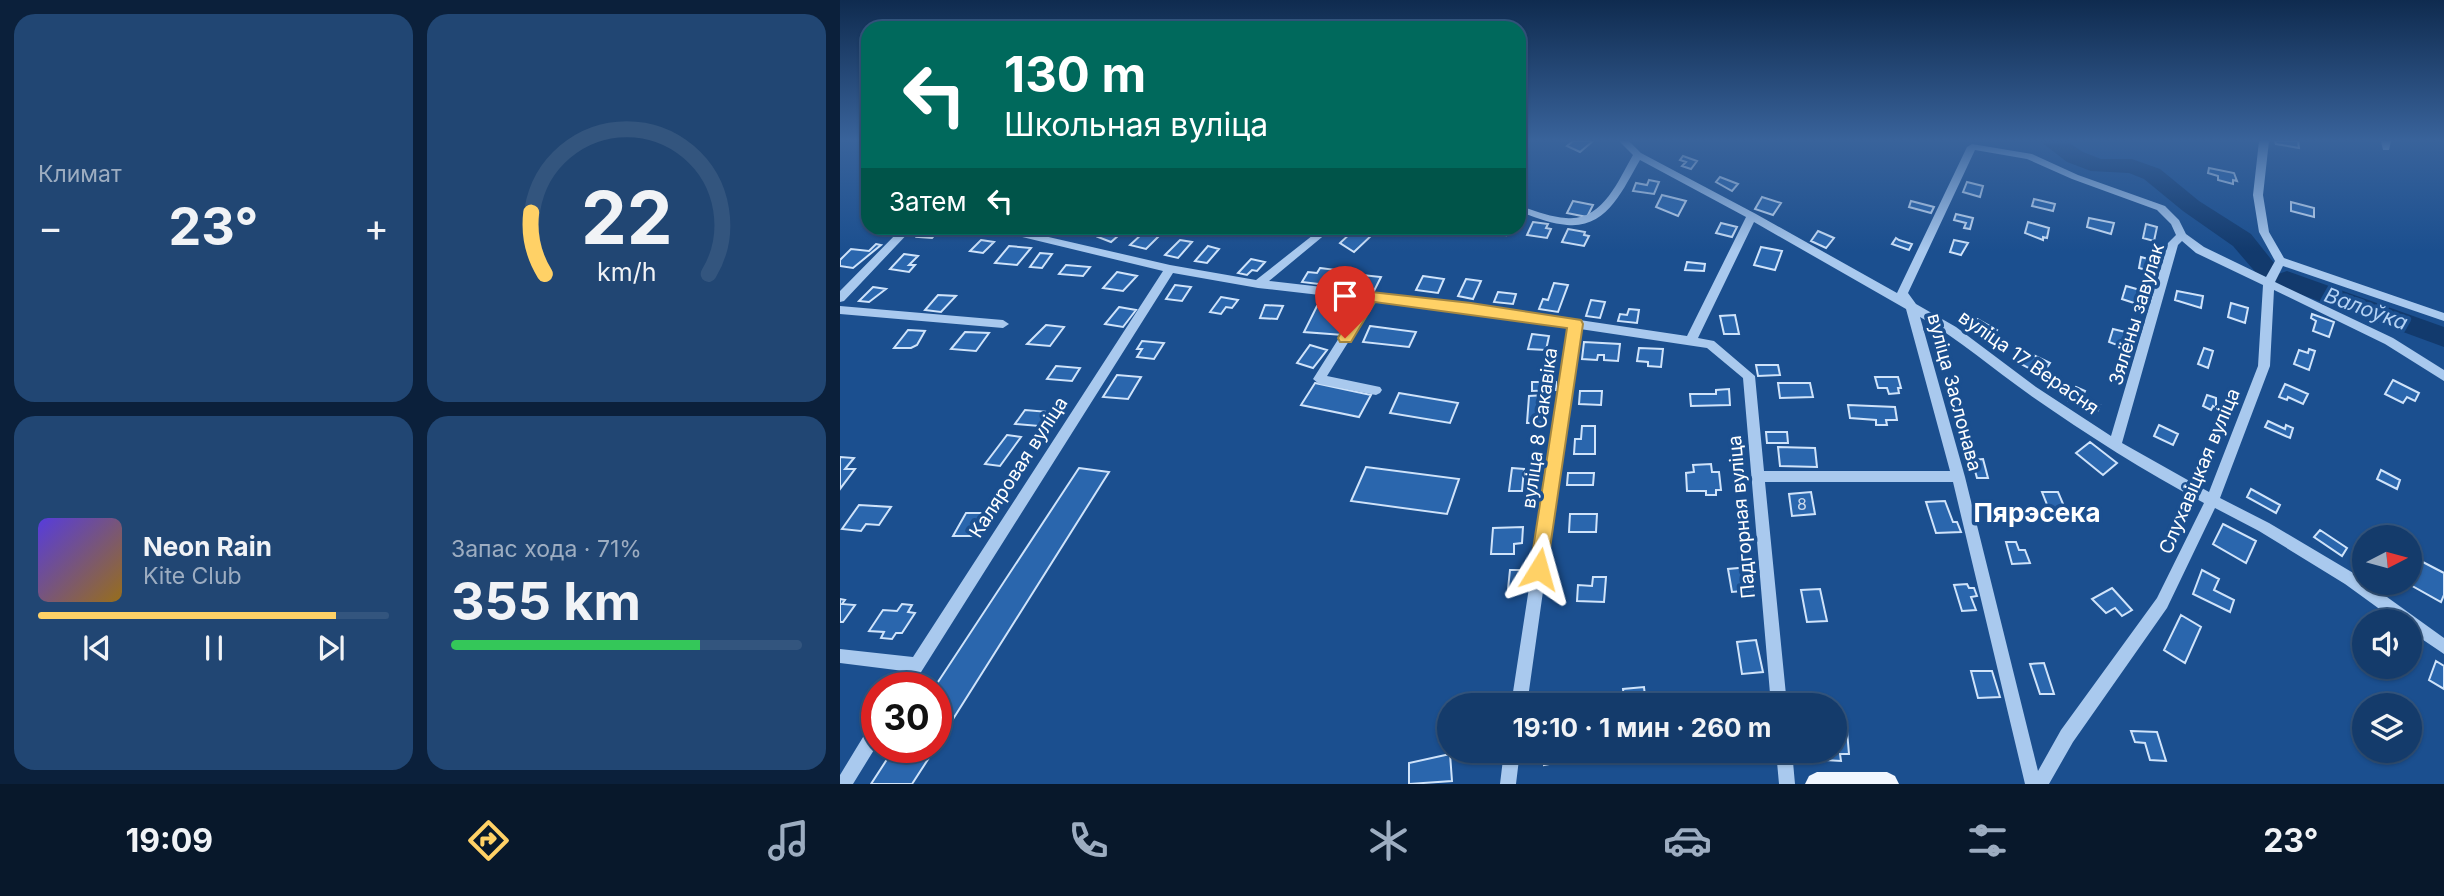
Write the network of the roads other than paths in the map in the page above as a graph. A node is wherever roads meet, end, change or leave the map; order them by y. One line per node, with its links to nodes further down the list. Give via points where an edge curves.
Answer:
1 (1624, 178): 6 (street, via 1603,210 1588,220 1570,223)
2 (1680, 178): 7 (street, вуліца 17 Верасня)
3 (1957, 178): 18 (street, вуліца Заслонава, via 1902,293)
4 (2077, 178): 11 (street, вуліца Заслонава, via 2161,208)
5 (2260, 178): 12 (street, via 2264,232)
6 (1526, 211)
7 (1752, 216): 18 (street, вуліца 17 Верасня); 23 (street)
8 (901, 235): 17 (street)
9 (1026, 235): 13 (street)
10 (1319, 235): 15 (street)
11 (2182, 236): 14 (street, via 2200,250); 26 (street, Зялёны завулак, via 2173,243)
12 (2280, 261): 14 (street, Слухавіцкая вуліца); 20 (street)
13 (1170, 268): 15 (street); 34 (street, Каляровая вуліца)
14 (2269, 283): 24 (street, via 2389,341); 29 (street, Слухавіцкая вуліца, via 2264,366)
15 (1258, 284): 16 (street)
16 (1371, 297): 22 (street); 25 (street, via 1319,379)
17 (840, 298)
18 (1911, 306): 26 (street, вуліца 17 Верасня); 28 (street, вуліца Заслонава)
19 (840, 310): 21 (street)
20 (2444, 317)
21 (1003, 324)
22 (1575, 324): 23 (street); 36 (street, вуліца 8 Сакавіка)
23 (1691, 341): 27 (street, Падгорная вуліца, via 1710,344 1749,376)
24 (2444, 376)
25 (1376, 390)
26 (2115, 445): 29 (street, вуліца 17 Верасня)
27 (1758, 476): 28 (street); 37 (street, Падгорная вуліца)
28 (1958, 477): 47 (street, вуліца Заслонава)
29 (2213, 499): 30 (street, вуліца 17 Верасня, via 2350,579); 48 (street, Слухавіцкая вуліца, via 2162,603 2067,736)
30 (2391, 609)
31 (2422, 631): 32 (street, вуліца 17 Верасня)
32 (2444, 647)
33 (840, 656): 34 (street)
34 (916, 665): 35 (street, Каляровая вуліца)
35 (912, 672)
36 (1521, 693)
37 (1778, 693)
38 (861, 756): 42 (street)
39 (1510, 763): 43 (street)
40 (1785, 763): 44 (street)
41 (1853, 783): 45 (main road); 46 (main road)
42 (844, 784)
43 (1507, 784)
44 (1787, 784)
45 (1817, 784)
46 (1887, 784)
47 (2033, 784)
48 (2040, 784)

